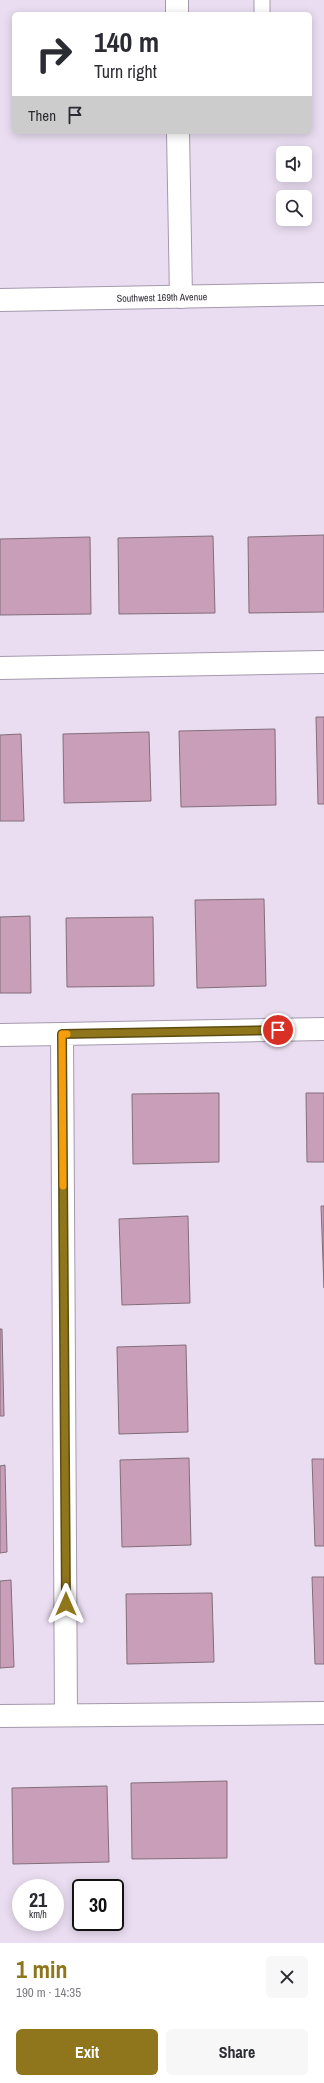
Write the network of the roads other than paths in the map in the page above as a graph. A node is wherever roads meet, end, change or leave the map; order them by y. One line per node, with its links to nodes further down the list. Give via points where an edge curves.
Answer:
1 (177, 0): 3 (street)
2 (262, 0): 4 (lane)
3 (177, 12)
4 (262, 12)
5 (178, 134): 7 (street)
6 (324, 294): 7 (street, Southwest 169th Avenue)
7 (181, 297): 8 (street, Southwest 169th Avenue)
8 (0, 300)
9 (324, 662): 10 (street)
10 (0, 668)
11 (324, 1029): 12 (street)
12 (62, 1034): 13 (street); 15 (street)
13 (0, 1035)
14 (324, 1713): 15 (street)
15 (66, 1714): 16 (street)
16 (0, 1716)

